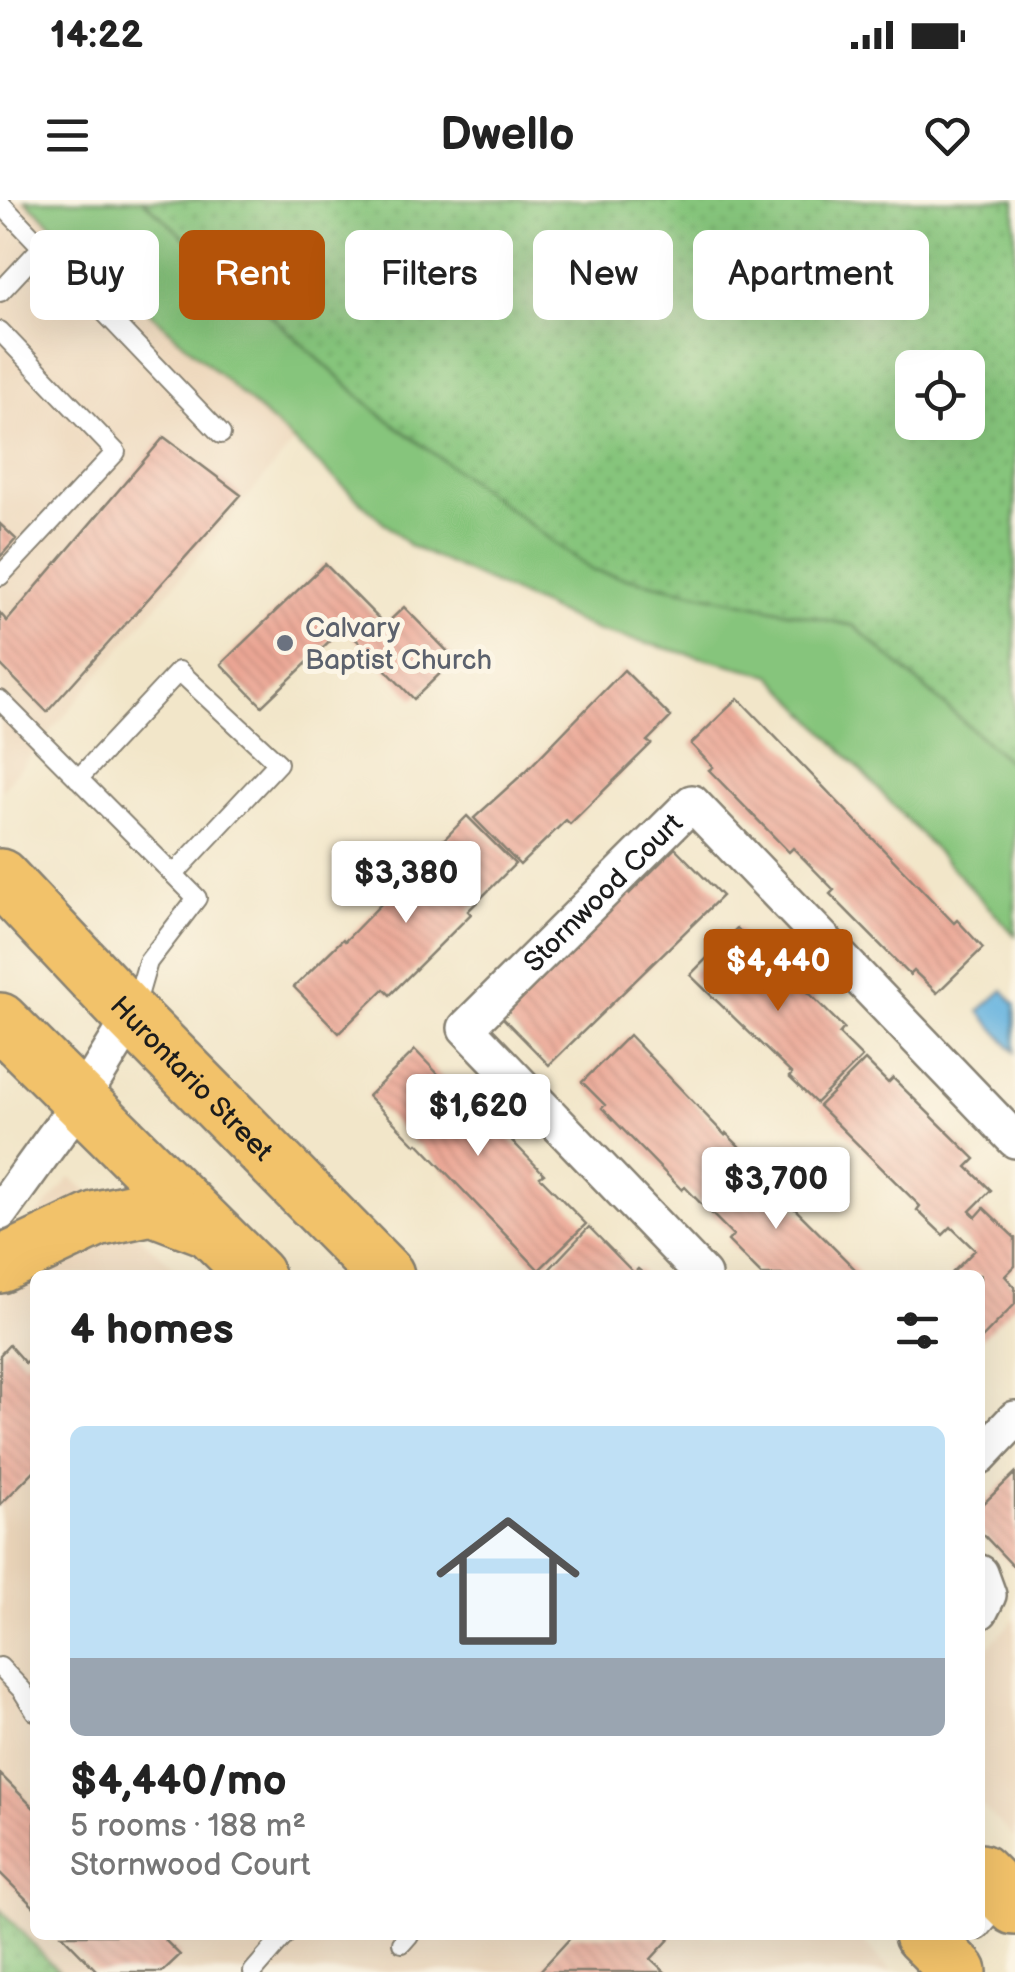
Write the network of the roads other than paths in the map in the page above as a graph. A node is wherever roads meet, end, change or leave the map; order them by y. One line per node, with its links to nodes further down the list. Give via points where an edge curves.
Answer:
1 (0, 203): 2 (lane)
2 (30, 234)
3 (30, 260): 4 (lane)
4 (0, 292)
5 (111, 320): 7 (lane)
6 (0, 331): 8 (lane, via 116,452)
7 (220, 434)
8 (0, 576)
9 (0, 700): 10 (lane)
10 (78, 778): 11 (lane); 11 (lane, via 179,671 278,764)
11 (174, 874): 13 (lane, via 197,898 148,962)
12 (0, 877): 13 (main road, Hurontario Street)
13 (132, 1017): 15 (street); 21 (main road, Hurontario Street)
14 (0, 1021): 15 (main road)
15 (81, 1100): 17 (street); 18 (main road)
16 (1015, 1140): 22 (street, Stornwood Court, via 692,803 466,1028)
17 (0, 1212)
18 (210, 1229): 19 (main road, via 152,1207 97,1219); 20 (main road)
19 (0, 1265)
20 (251, 1270)
21 (381, 1270)
22 (698, 1270)
23 (1015, 1416): 24 (street); 25 (street)
24 (985, 1427)
25 (985, 1450)
26 (0, 1667): 27 (lane)
27 (30, 1703)
28 (280, 1940): 29 (lane)
29 (253, 1972)

